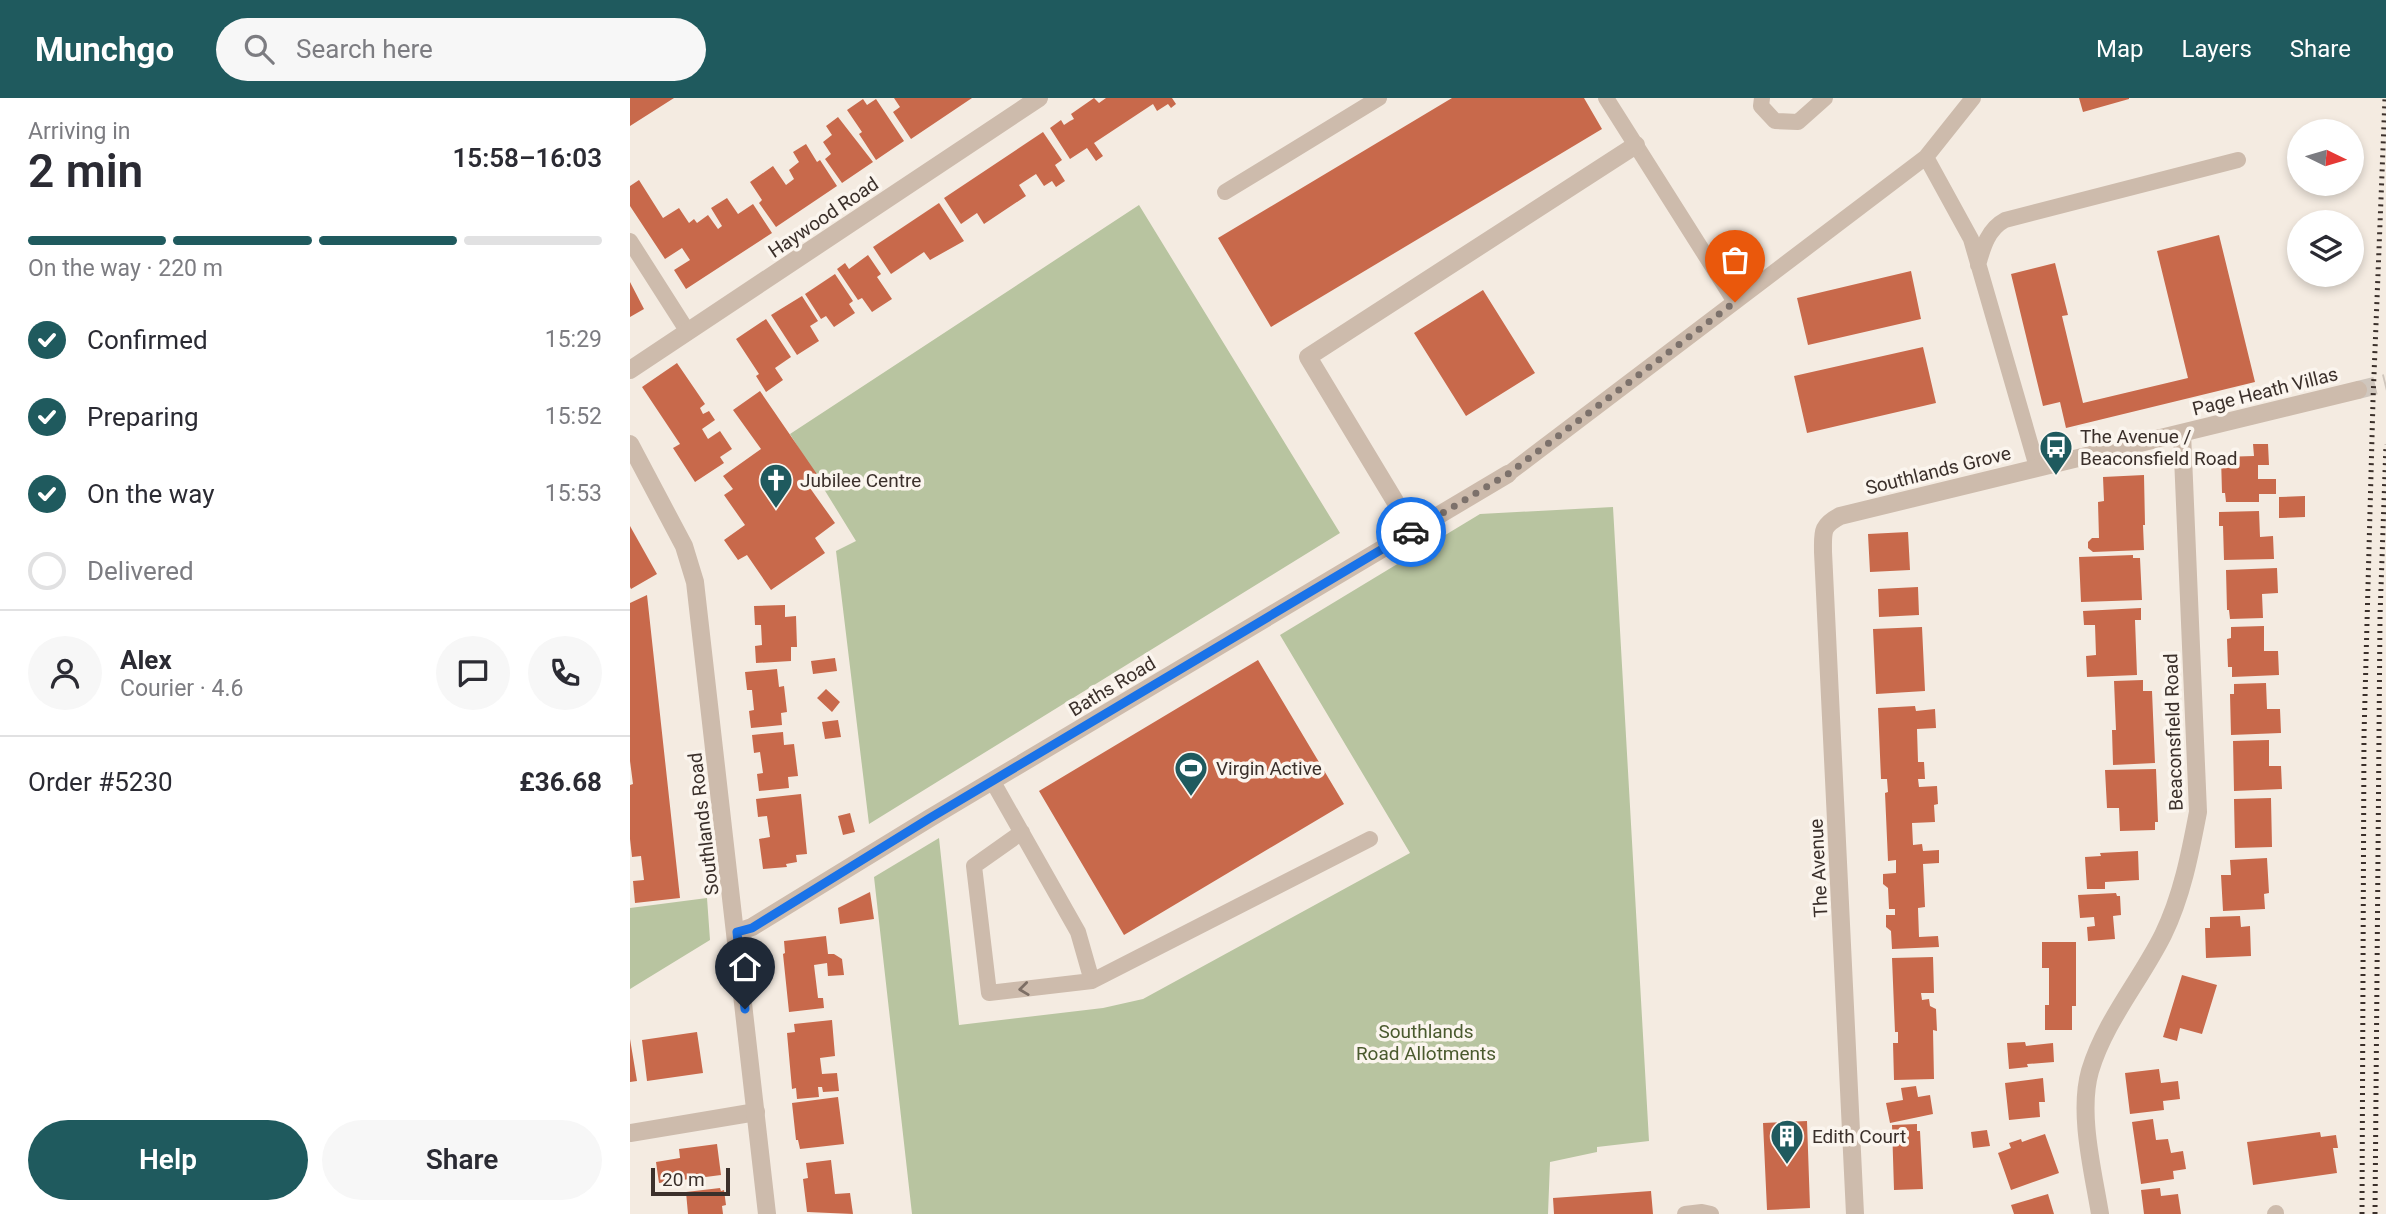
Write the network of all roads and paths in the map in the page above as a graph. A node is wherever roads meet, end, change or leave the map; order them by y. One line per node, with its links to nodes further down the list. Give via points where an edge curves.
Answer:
1 (1039, 98): 14 (street, Haywood Road)
2 (1379, 98): 10 (lane)
3 (1606, 98): 7 (lane)
4 (1762, 98): 5 (lane, via 1761,106 1775,121 1798,122)
5 (1825, 98)
6 (1973, 98): 8 (lane)
7 (1636, 145): 13 (lane); 22 (street, via 1308,357)
8 (1926, 157): 12 (lane, via 1971,239); 13 (lane)
9 (2238, 160): 12 (lane, via 2005,220 1996,225)
10 (1225, 192)
11 (630, 241): 14 (lane)
12 (1978, 265): 19 (lane)
13 (1735, 302): 20 (lane)
14 (688, 332): 15 (street, Haywood Road)
15 (630, 370)
16 (2358, 390): 17 (street, Page Heath Villas)
17 (2182, 433): 19 (street, Southlands Grove); 34 (street, Beaconsfield Road, via 2198,812 2186,872 2163,935 2107,1028 2090,1073 2085,1120)
18 (630, 444): 26 (street, Southlands Road, via 684,547 695,582)
19 (2037, 467): 21 (street, Southlands Grove)
20 (1508, 474): 22 (street, Baths Road)
21 (1829, 522): 33 (street, The Avenue, via 1823,533 1823,552)
22 (1413, 531): 23 (street, Baths Road)
23 (993, 782): 24 (lane); 26 (street, Baths Road, via 752,928)
24 (1022, 832): 27 (lane, via 1077,932); 27 (lane, one-way to 24, via 989,993 974,866)
25 (1370, 839): 27 (lane)
26 (737, 932): 28 (street, Southlands Road)
27 (1092, 981)
28 (756, 1112): 29 (street); 30 (street, Southlands Road)
29 (630, 1133)
30 (767, 1214)
31 (1685, 1214): 32 (lane)
32 (1711, 1214)
33 (1856, 1214)
34 (2100, 1214)

